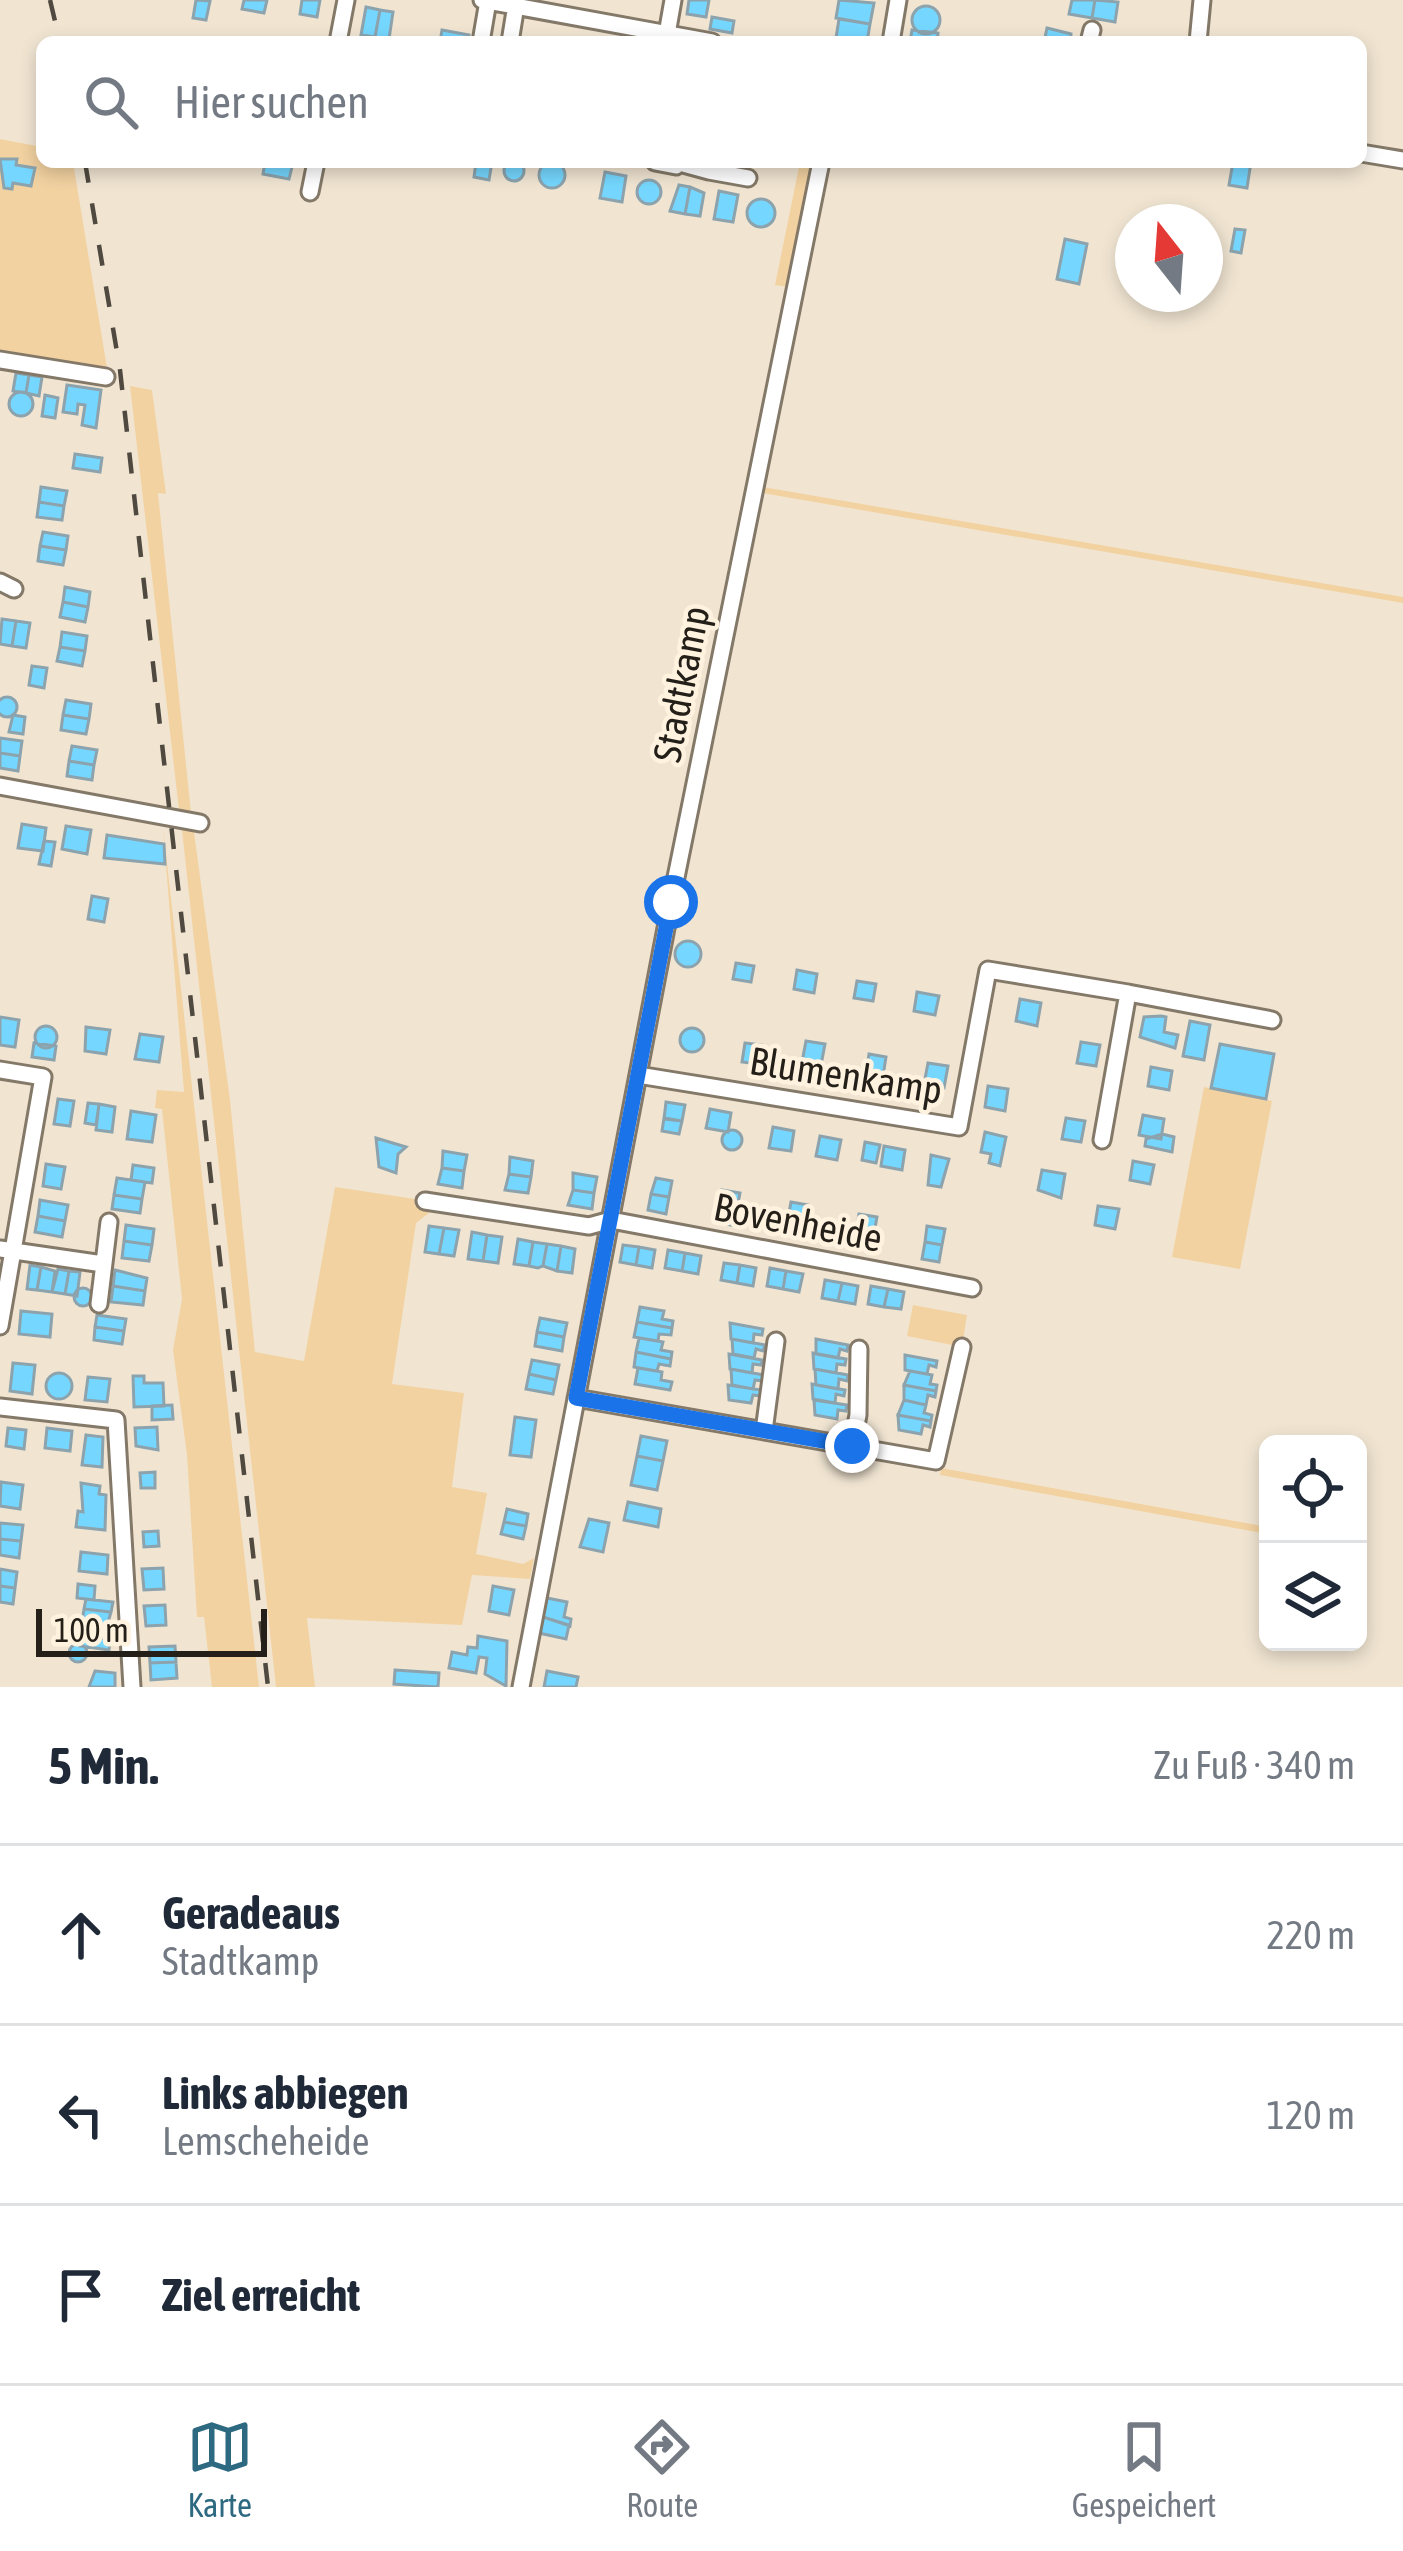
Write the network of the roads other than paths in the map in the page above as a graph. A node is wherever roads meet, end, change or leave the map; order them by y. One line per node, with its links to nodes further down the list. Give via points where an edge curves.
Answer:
1 (346, 0): 8 (street)
2 (673, 0): 7 (street)
3 (898, 0): 12 (street)
4 (1202, 0): 13 (street)
5 (485, 1): 6 (street); 9 (street)
6 (516, 5): 7 (street); 10 (street)
7 (667, 34): 11 (street)
8 (339, 36)
9 (482, 36)
10 (510, 36)
11 (677, 36)
12 (892, 36)
13 (1199, 36)
14 (1367, 154): 15 (street)
15 (1403, 160)
16 (315, 168): 20 (street)
17 (716, 168): 19 (street)
18 (820, 168): 28 (street, Stadtkamp)
19 (748, 178)
20 (310, 192)
21 (0, 360): 22 (street)
22 (106, 377)
23 (0, 786): 24 (street)
24 (200, 823)
25 (1128, 993): 26 (street, Blumenkamp); 28 (street, Blumenkamp, via 988,970 959,1127); 29 (street)
26 (1272, 1020)
27 (0, 1070): 33 (street, via 43,1077)
28 (638, 1075): 31 (street, Stadtkamp)
29 (1102, 1140)
30 (425, 1201): 31 (street, via 589,1226)
31 (611, 1220): 35 (street, Bovenheide); 41 (street, Stadtkamp)
32 (109, 1222): 34 (street)
33 (6, 1250): 34 (street); 37 (street)
34 (104, 1264): 36 (street)
35 (972, 1288)
36 (99, 1304)
37 (0, 1326)
38 (776, 1342): 43 (street)
39 (962, 1347): 44 (street, via 936,1461)
40 (859, 1349): 44 (street)
41 (576, 1398): 43 (street); 46 (street, Stadtkamp)
42 (0, 1407): 45 (street, via 116,1420)
43 (764, 1430): 44 (street)
44 (852, 1446)
45 (132, 1687)
46 (521, 1687)

